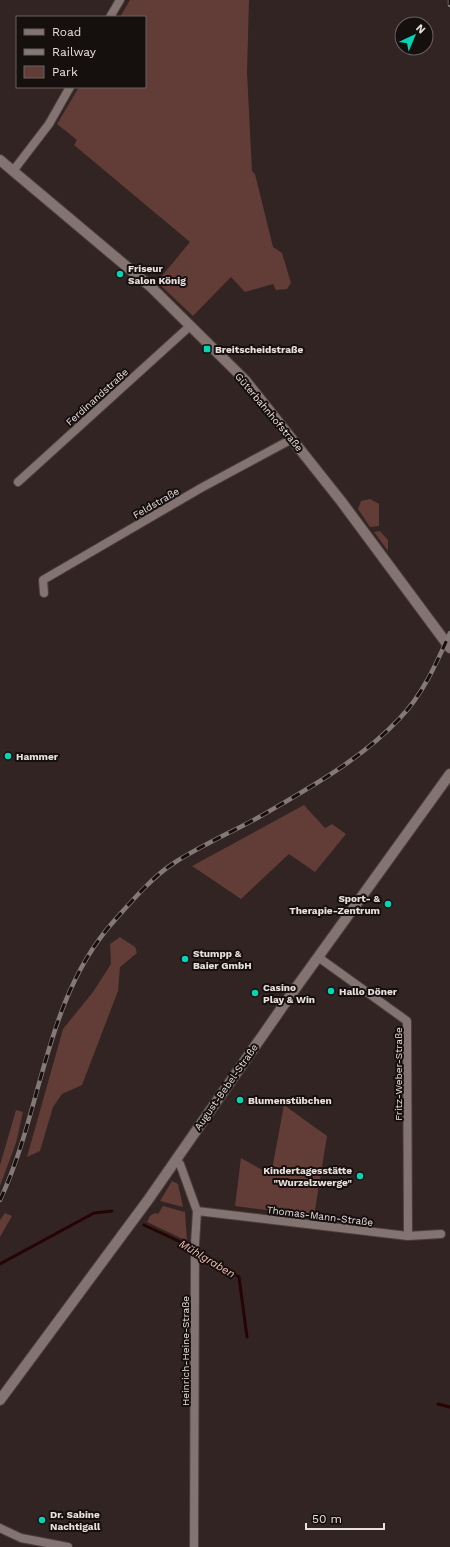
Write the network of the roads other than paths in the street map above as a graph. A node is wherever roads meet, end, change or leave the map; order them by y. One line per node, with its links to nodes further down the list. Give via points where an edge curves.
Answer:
1 (120, 0): 2 (street)
2 (111, 16)
3 (69, 88): 5 (street, via 49,124)
4 (0, 160): 5 (street, Güterbahnhofstraße)
5 (13, 171): 6 (street, Güterbahnhofstraße, via 151,287)
6 (190, 326): 7 (street, Güterbahnhofstraße, via 245,380); 8 (street, Ferdinandstraße)
7 (292, 440): 9 (street, Feldstraße, via 201,488 43,580); 10 (street, Güterbahnhofstraße, via 342,501)
8 (18, 482)
9 (44, 594)
10 (450, 648)
11 (450, 774): 12 (street, August-Bebel-Straße)
12 (318, 957): 13 (street, August-Bebel-Straße); 16 (street, Fritz-Weber-Straße, via 407,1021)
13 (175, 1160): 14 (street, Heinrich-Heine-Straße, via 180,1164); 17 (street, August-Bebel-Straße)
14 (197, 1211): 16 (street, Thomas-Mann-Straße); 20 (street, Heinrich-Heine-Straße)
15 (441, 1234): 16 (street, Thomas-Mann-Straße)
16 (408, 1236)
17 (0, 1400)
18 (0, 1528): 19 (street, via 21,1538)
19 (68, 1547)
20 (194, 1547)

